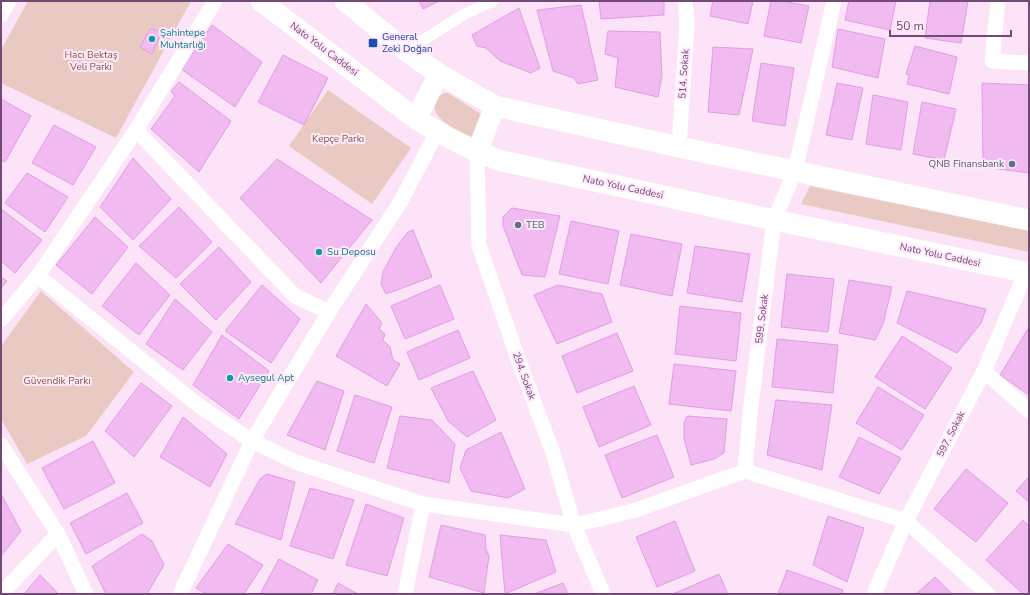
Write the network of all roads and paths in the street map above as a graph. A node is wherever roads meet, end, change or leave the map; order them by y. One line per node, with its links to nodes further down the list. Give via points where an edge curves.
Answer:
1 (9, 1): 9 (street)
2 (215, 1): 15 (street)
3 (261, 1): 14 (main road, Nato Yolu Caddesi)
4 (345, 1): 10 (main road)
5 (493, 1): 10 (street)
6 (685, 1): 17 (street, 514. Sokak, via 687,24)
7 (834, 1): 19 (street, 599. Sokak)
8 (998, 1): 11 (street, via 992,62)
9 (1, 15)
10 (406, 51): 12 (main road)
11 (1029, 63)
12 (439, 74): 13 (main road); 14 (main road)
13 (495, 106): 17 (main road); 18 (main road)
14 (416, 119): 16 (main road, Nato Yolu Caddesi)
15 (136, 130): 23 (street); 24 (street, via 294,296)
16 (437, 132): 18 (main road, Nato Yolu Caddesi); 24 (street, via 401,200)
17 (679, 147): 19 (main road)
18 (477, 152): 20 (main road, Nato Yolu Caddesi, via 502,161); 33 (street, 294. Sokak, via 480,245 553,453)
19 (795, 171): 20 (street, 599. Sokak); 21 (main road)
20 (774, 220): 22 (main road, Nato Yolu Caddesi); 30 (street, 599. Sokak, via 750,413)
21 (1029, 220)
22 (1028, 272): 26 (street, 597. Sokak)
23 (38, 276): 25 (street); 28 (street, via 198,405)
24 (330, 312): 28 (street)
25 (1, 320)
26 (984, 371): 27 (street); 32 (street, 597. Sokak)
27 (1029, 411)
28 (252, 441): 31 (street, via 298,463); 35 (street)
29 (1, 445): 34 (street)
30 (746, 471): 32 (street); 33 (street, via 633,511)
31 (422, 504): 33 (street); 38 (street)
32 (906, 521): 40 (street, 597. Sokak); 41 (street)
33 (574, 525): 39 (street, 294. Sokak)
34 (58, 534): 36 (street); 37 (street)
35 (186, 592)
36 (1, 594)
37 (86, 594)
38 (405, 594)
39 (603, 594)
40 (874, 594)
41 (988, 594)

